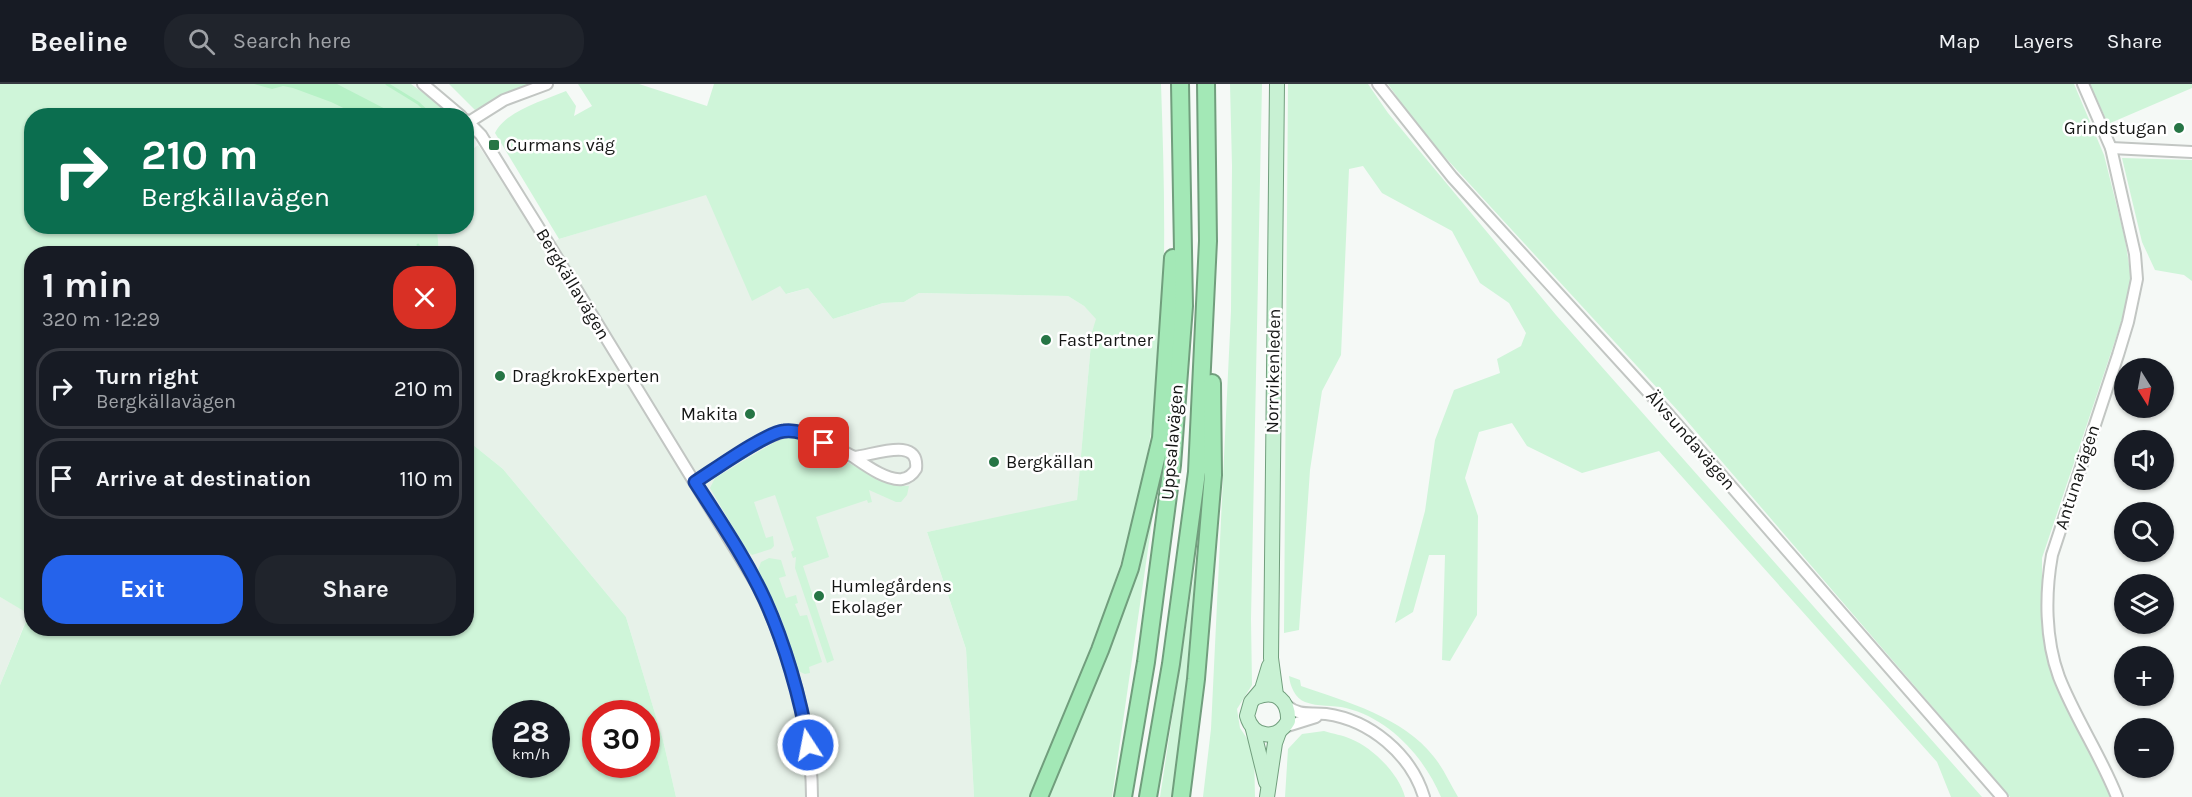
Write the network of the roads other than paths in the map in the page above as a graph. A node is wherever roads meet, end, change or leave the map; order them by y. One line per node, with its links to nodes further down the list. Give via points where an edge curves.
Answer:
1 (423, 84): 8 (street, Bergkällavägen)
2 (547, 84): 9 (street)
3 (1180, 84): 11 (highway, Uppsalavägen)
4 (1206, 84): 14 (highway, Uppsalavägen)
5 (1277, 84): 17 (main road, Norrvikenleden)
6 (1378, 84): 30 (street, Älvsundavägen, via 1452,177 1669,414)
7 (2083, 84): 12 (street, Antunavägen)
8 (452, 108)
9 (474, 115)
10 (474, 128): 16 (street, Bergkällavägen)
11 (1181, 144): 25 (highway, via 1161,438 1131,568); 26 (highway, Uppsalavägen, via 1184,306 1172,465 1146,662)
12 (2111, 148): 13 (street); 31 (street, Antunavägen, via 2127,211 2137,279 2118,355 2052,555 2048,611 2059,676)
13 (2192, 152)
14 (1208, 241): 27 (highway, Uppsalavägen, via 1197,472); 28 (highway, via 1213,475 1196,680)
15 (854, 458): 15 (street, via 896,479 908,477 916,469 913,454 904,449); 16 (street, via 808,435 784,431)
16 (695, 482): 24 (street, Bergkällavägen, via 748,568 772,619 806,731)
17 (1271, 658): 18 (main road, Norrvikenleden); 19 (main road, Norrvikenleden)
18 (1257, 697): 19 (main road, via 1263,694); 21 (main road, via 1247,716)
19 (1281, 700): 20 (street, via 1298,713); 22 (main road, via 1288,712)
20 (1325, 714): 22 (street); 29 (street, via 1352,719 1376,732 1408,766)
21 (1253, 729): 22 (main road, via 1265,735); 23 (main road)
22 (1282, 729): 23 (main road, via 1275,743)
23 (1267, 793)
24 (812, 797)
25 (1039, 797)
26 (1123, 797)
27 (1148, 797)
28 (1181, 797)
29 (1424, 797)
30 (2002, 797)
31 (2116, 797)

